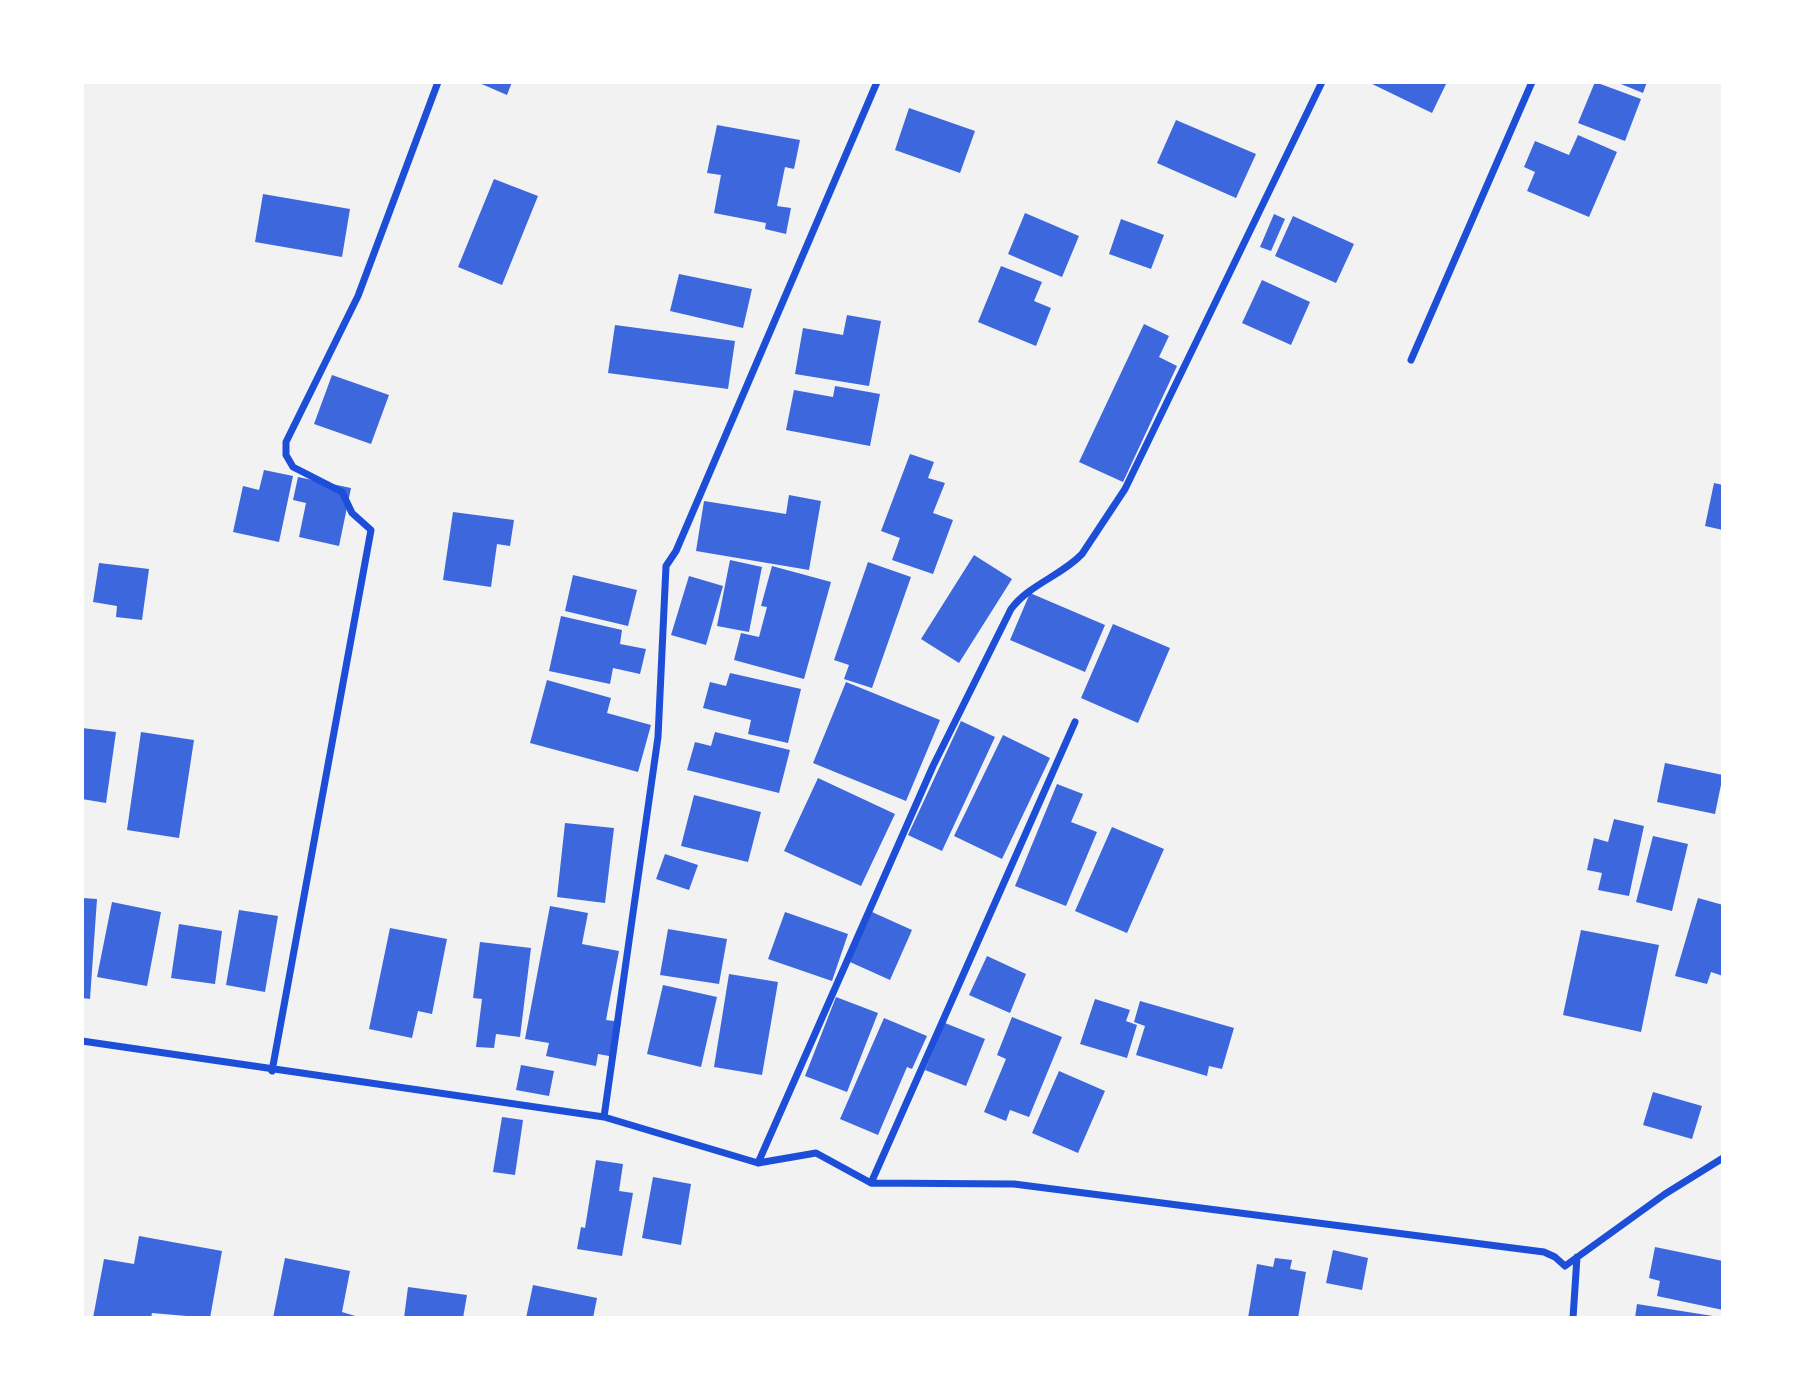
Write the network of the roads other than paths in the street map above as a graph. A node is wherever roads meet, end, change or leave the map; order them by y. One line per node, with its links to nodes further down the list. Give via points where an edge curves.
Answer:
1 (438, 82): 8 (street, via 358,296 286,442 286,455 293,467 342,492 352,513 371,530)
2 (877, 82): 9 (street, via 666,566 658,737)
3 (1322, 82): 11 (street, via 1125,489 1073,564 1030,590 1011,610 933,766)
4 (1532, 82): 5 (street)
5 (1411, 360)
6 (1075, 722): 12 (street)
7 (82, 1041): 8 (street)
8 (271, 1071): 9 (street)
9 (604, 1117): 11 (street)
10 (1723, 1158): 13 (street)
11 (758, 1163): 12 (street, via 816,1153)
12 (871, 1183): 13 (street, via 1014,1184 1544,1252)
13 (1565, 1266): 14 (street, via 1577,1256)
14 (1573, 1318)

